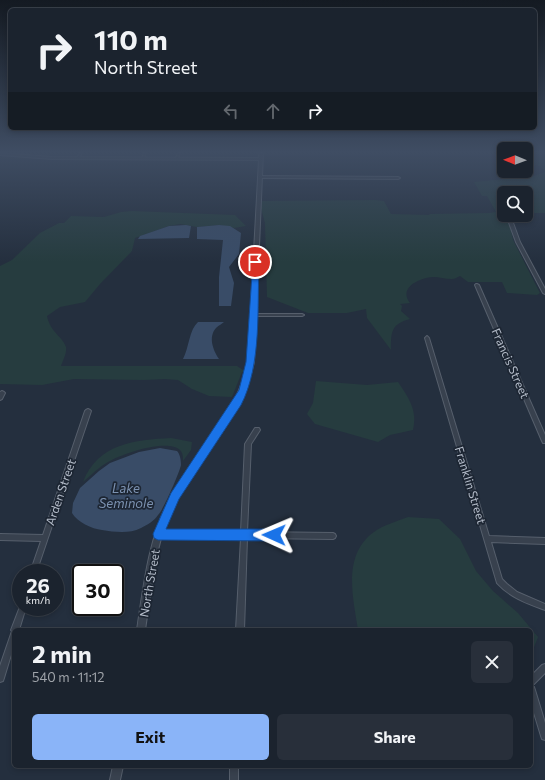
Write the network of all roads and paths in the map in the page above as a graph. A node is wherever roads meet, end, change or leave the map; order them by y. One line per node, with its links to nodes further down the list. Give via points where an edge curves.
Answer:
1 (259, 189): 5 (street, North Street)
2 (511, 222): 4 (street, via 518,242)
3 (477, 284): 10 (street, Francis Street)
4 (545, 292)
5 (252, 315): 6 (street); 11 (street, North Street, via 251,362 244,390 238,403 175,496)
6 (302, 315)
7 (427, 338): 16 (street, Franklin Street)
8 (88, 412): 15 (street, Arden Street)
9 (257, 430): 12 (street, via 248,444)
10 (545, 441)
11 (158, 534): 12 (street); 22 (street, North Street)
12 (245, 535): 13 (street); 23 (street)
13 (333, 536)
14 (0, 537): 15 (street)
15 (44, 538): 18 (street, Arden Street)
16 (487, 539): 17 (street); 19 (street, Franklin Street, via 499,581 516,596)
17 (545, 540)
18 (36, 564)
19 (545, 608)
20 (19, 616): 21 (street)
21 (16, 628)
22 (141, 628)
23 (240, 628)
24 (12, 640): 26 (street)
25 (545, 668): 27 (street)
26 (0, 678)
27 (533, 679)
28 (533, 697): 29 (street)
29 (545, 736)
30 (118, 768): 32 (street)
31 (234, 768): 33 (street)
32 (115, 780)
33 (234, 780)

